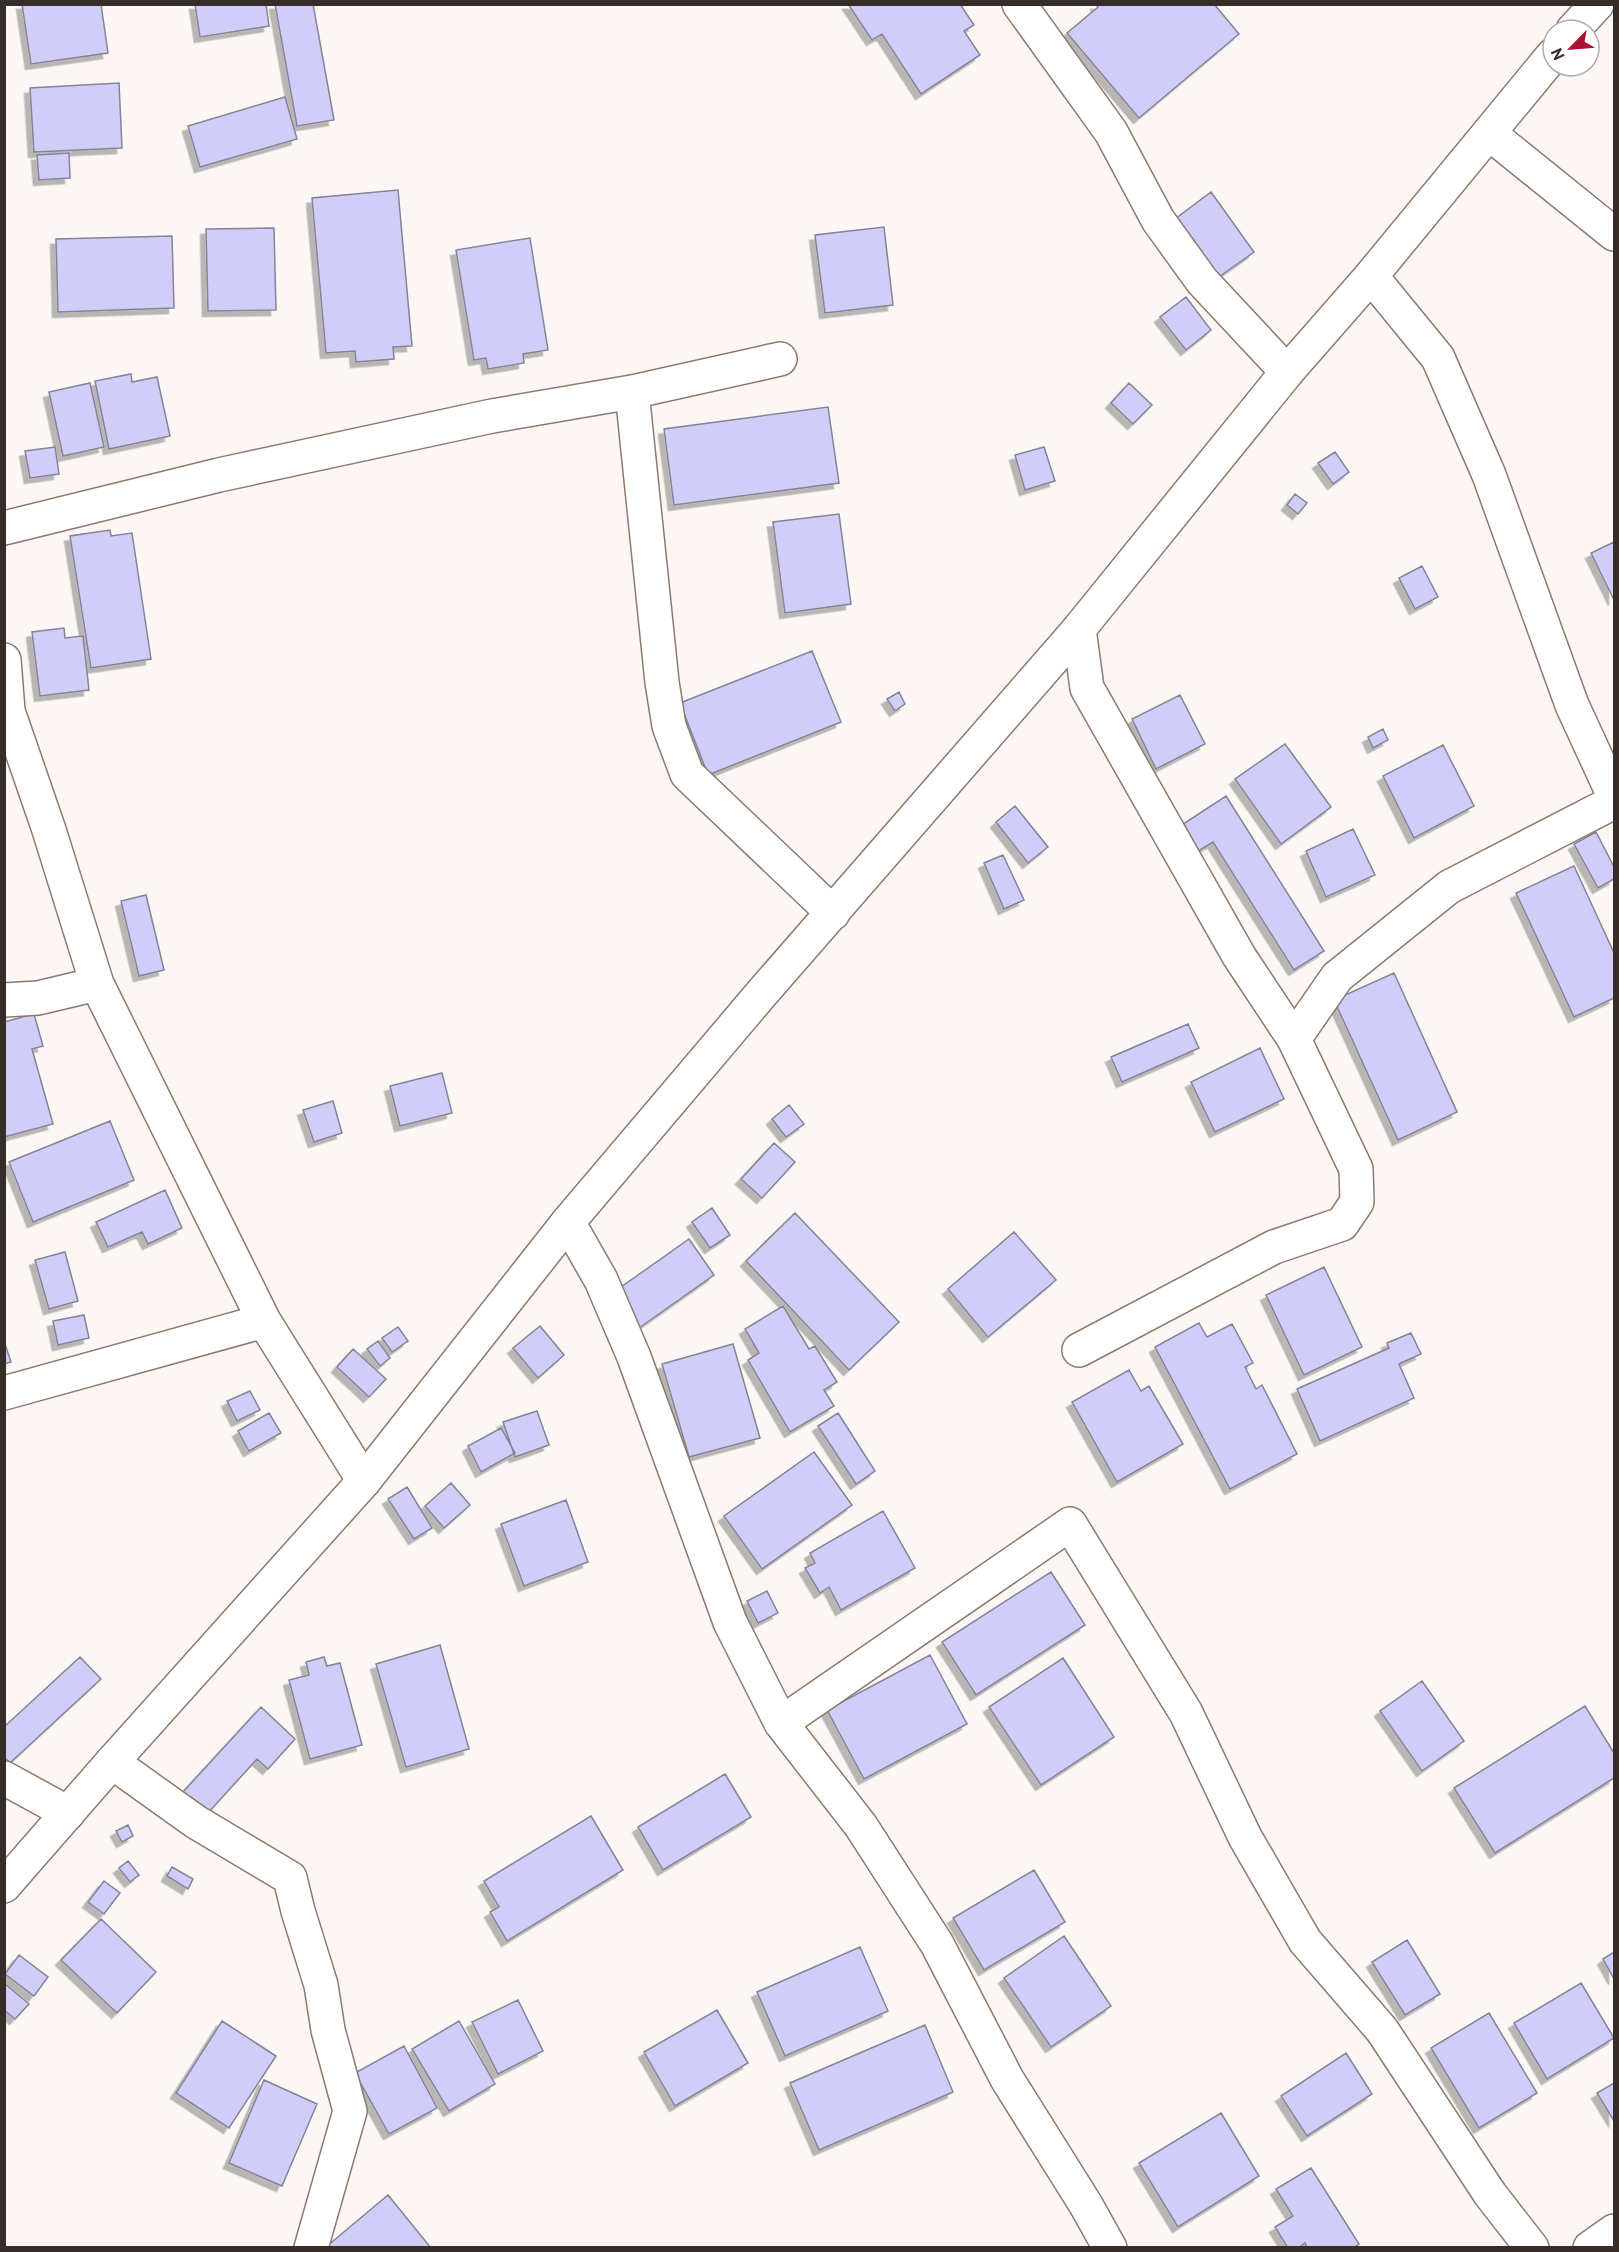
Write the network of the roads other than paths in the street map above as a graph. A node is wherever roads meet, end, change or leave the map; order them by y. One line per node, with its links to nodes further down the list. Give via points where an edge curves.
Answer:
1 (1019, 4): 9 (street, via 1111,132 1158,220 1202,281)
2 (1597, 4): 3 (street)
3 (1585, 18)
4 (1541, 70): 5 (street)
5 (1490, 134): 6 (street); 7 (street)
6 (1614, 234)
7 (1371, 276): 9 (street); 15 (street, via 1438,358 1489,475 1572,705)
8 (780, 359): 10 (street)
9 (1287, 372): 12 (street)
10 (632, 392): 11 (street, via 480,418 219,475); 17 (street, via 662,682 669,726 687,774)
11 (4, 528)
12 (1079, 628): 17 (street); 20 (street, via 1087,687 1239,956)
13 (4, 660): 14 (street)
14 (6, 711): 18 (street, via 49,830)
15 (1614, 796)
16 (1614, 802): 20 (street, via 1449,886 1338,977)
17 (833, 913): 21 (street)
18 (97, 984): 19 (street, via 38,998); 22 (street)
19 (4, 1000)
20 (1294, 1039): 23 (street, via 1356,1168 1357,1202 1342,1224 1274,1247)
21 (568, 1222): 25 (street); 26 (street, via 601,1280 630,1348 730,1622)
22 (264, 1321): 24 (street); 25 (street)
23 (1079, 1350)
24 (4, 1393)
25 (364, 1481): 27 (street)
26 (781, 1723): 33 (street, via 861,1826 936,1944 1007,2079); 34 (street, via 1070,1524 1186,1713 1245,1837 1305,1941 1382,2030 1490,2194)
27 (112, 1761): 29 (street); 32 (street, via 196,1822 290,1878 351,2111)
28 (4, 1778): 29 (street)
29 (69, 1813): 30 (street)
30 (4, 1886)
31 (1614, 2231): 35 (street)
32 (311, 2247)
33 (1110, 2247)
34 (1532, 2247)
35 (1590, 2247)

